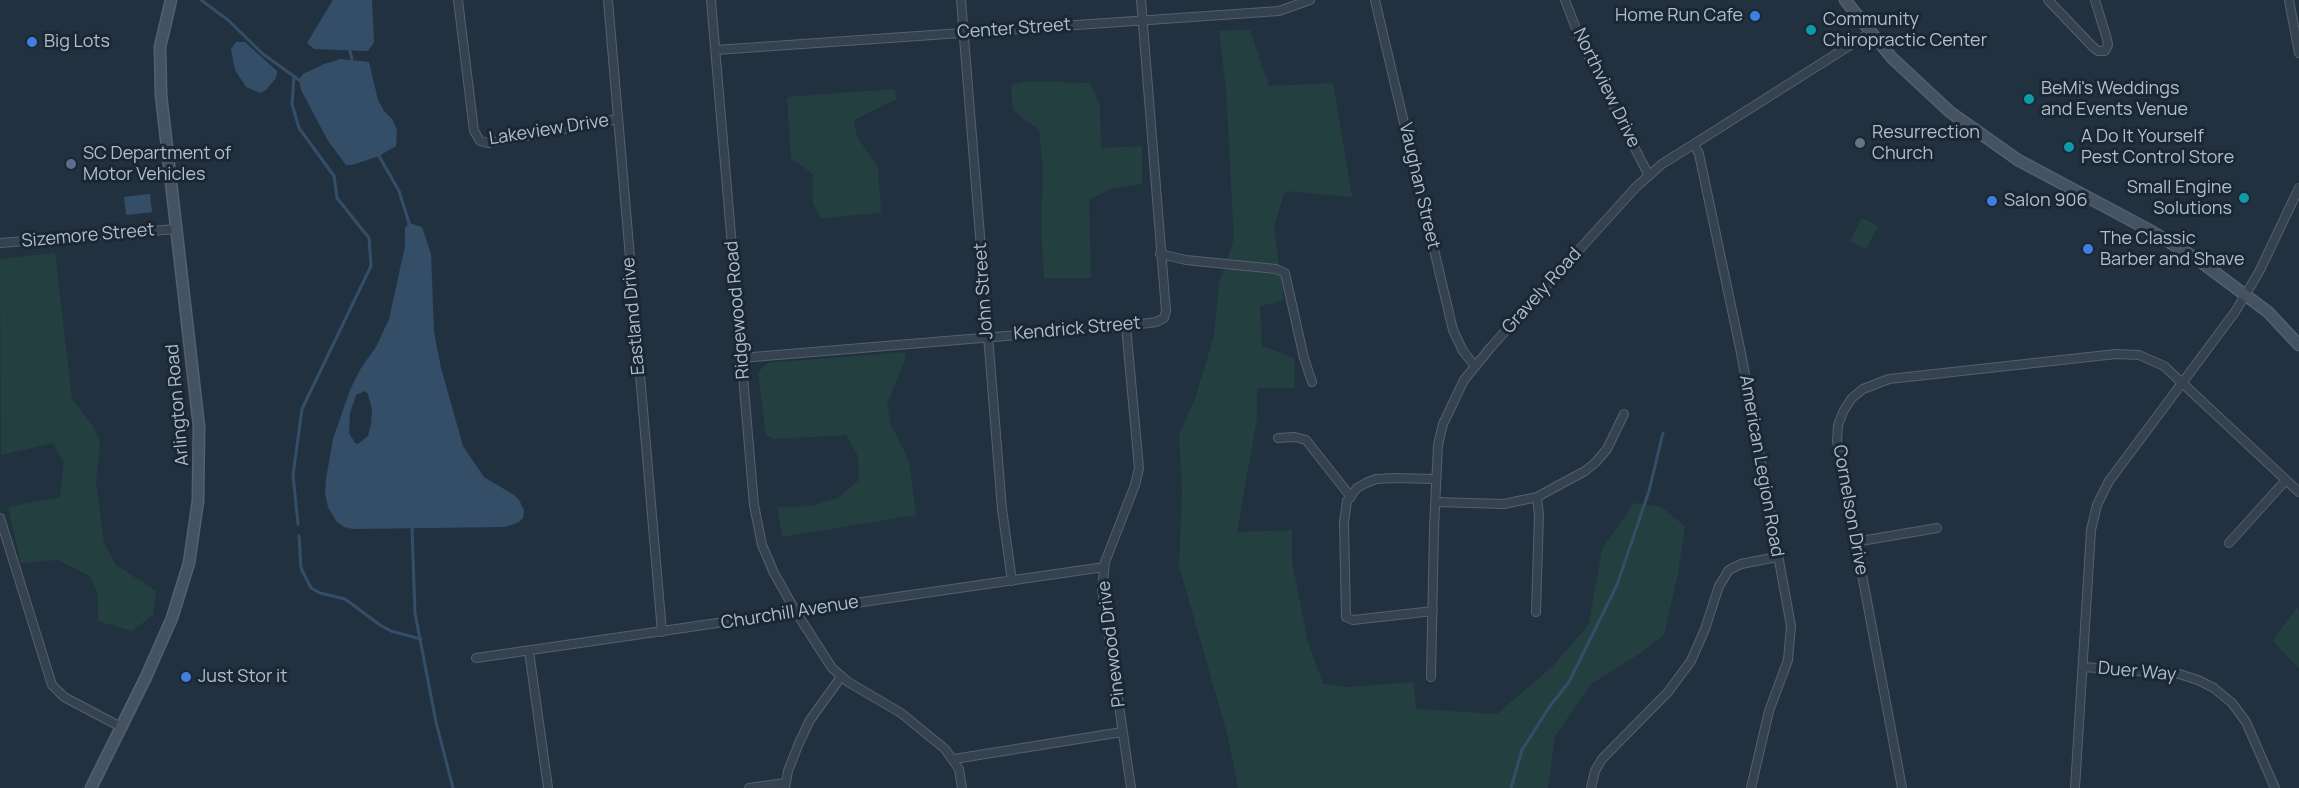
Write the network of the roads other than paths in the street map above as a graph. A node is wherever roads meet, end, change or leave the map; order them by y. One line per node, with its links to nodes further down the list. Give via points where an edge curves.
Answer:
1 (171, 0): 23 (main road, Arlington Road, via 159,70)
2 (458, 0): 19 (street, Lakeview Drive, via 474,131 480,141 488,143)
3 (608, 0): 19 (street, Eastland Drive)
4 (711, 0): 17 (street, Ridgewood Road)
5 (961, 0): 16 (street, John Street)
6 (1141, 0): 14 (street, Kendrick Street)
7 (1310, 0): 14 (street, Center Street, via 1279,10)
8 (1375, 0): 31 (street, Vaughan Street, via 1453,330)
9 (1565, 0): 21 (street, Northview Drive, via 1582,44)
10 (1845, 0): 15 (main road)
11 (2048, 0): 12 (street, via 2093,48 2105,51 2107,39)
12 (2096, 0)
13 (2289, 0): 18 (street)
14 (1142, 20): 16 (street, Center Street); 25 (street, Kendrick Street)
15 (1871, 32): 20 (street, Gravely Road); 26 (main road, via 1923,89 1990,142 2044,176 2175,245)
16 (964, 33): 17 (street, Center Street); 28 (street, John Street)
17 (716, 50): 30 (street, Ridgewood Road)
18 (2299, 54)
19 (618, 119): 52 (street, Eastland Drive)
20 (1694, 144): 21 (street, Gravely Road); 46 (street, American Legion Road, via 1741,352)
21 (1649, 176): 31 (street, Gravely Road)
22 (2299, 188): 26 (street)
23 (176, 229): 24 (street, Sizemore Street); 58 (main road, Arlington Road, via 199,427 198,501 189,563 171,618)
24 (0, 243)
25 (1161, 254): 27 (street, Kendrick Street, via 1166,315 1160,321); 32 (street, via 1285,273)
26 (2246, 294): 29 (main road); 33 (street)
27 (1126, 326): 28 (street, Kendrick Street); 47 (street, Pinewood Drive, via 1139,468)
28 (988, 337): 30 (street, Kendrick Street); 48 (street, John Street)
29 (2299, 345)
30 (741, 358): 50 (street, Ridgewood Road, via 757,525 767,557)
31 (1475, 366): 36 (street, Gravely Road, via 1443,424)
32 (1312, 382)
33 (2182, 382): 37 (street, Cornelson Drive); 44 (street, Cornelson Drive, via 2160,363 2129,354 1889,379 1869,385 1847,404 1837,433); 55 (street, via 2109,481 2097,505 2091,530)
34 (1624, 414): 40 (street, via 1596,462)
35 (1278, 438): 39 (street, via 1306,440)
36 (1435, 479): 39 (street, via 1376,479 1357,488); 41 (street, Gravely Road)
37 (2286, 480): 38 (street, Cornelson Drive); 45 (street)
38 (2299, 492)
39 (1351, 497): 49 (street, via 1344,522 1346,617 1353,620)
40 (1537, 497): 41 (street, via 1504,504); 51 (street)
41 (1435, 502): 49 (street, Gravely Road)
42 (0, 518): 58 (street, via 52,685 64,697)
43 (1937, 528): 44 (street)
44 (1855, 542): 69 (street, Cornelson Drive)
45 (2229, 543)
46 (1777, 557): 67 (street, via 1729,570 1690,661 1668,692 1602,759); 68 (street, American Legion Road, via 1789,613 1789,650)
47 (1104, 567): 48 (street, Churchill Avenue); 59 (street, Pinewood Drive, via 1102,589)
48 (1012, 581): 50 (street, Churchill Avenue)
49 (1433, 611): 56 (street, Gravely Road)
50 (796, 612): 52 (street, Churchill Avenue); 57 (street, Ridgewood Road)
51 (1536, 612)
52 (662, 632): 53 (street, Churchill Avenue)
53 (529, 651): 54 (street, Churchill Avenue); 63 (street)
54 (476, 658)
55 (2083, 667): 70 (street); 71 (street, Duer Way, via 2179,674 2214,688 2246,722)
56 (1431, 677)
57 (841, 678): 60 (street, via 901,713); 61 (street, via 810,720)
58 (121, 727): 62 (main road, Arlington Road)
59 (1122, 732): 60 (street); 66 (street, Pinewood Drive)
60 (954, 759): 65 (street)
61 (785, 785): 64 (street)
62 (91, 788)
63 (548, 788)
64 (749, 788)
65 (963, 788)
66 (1131, 788)
67 (1591, 788)
68 (1751, 788)
69 (1902, 788)
70 (2075, 788)
71 (2275, 788)

